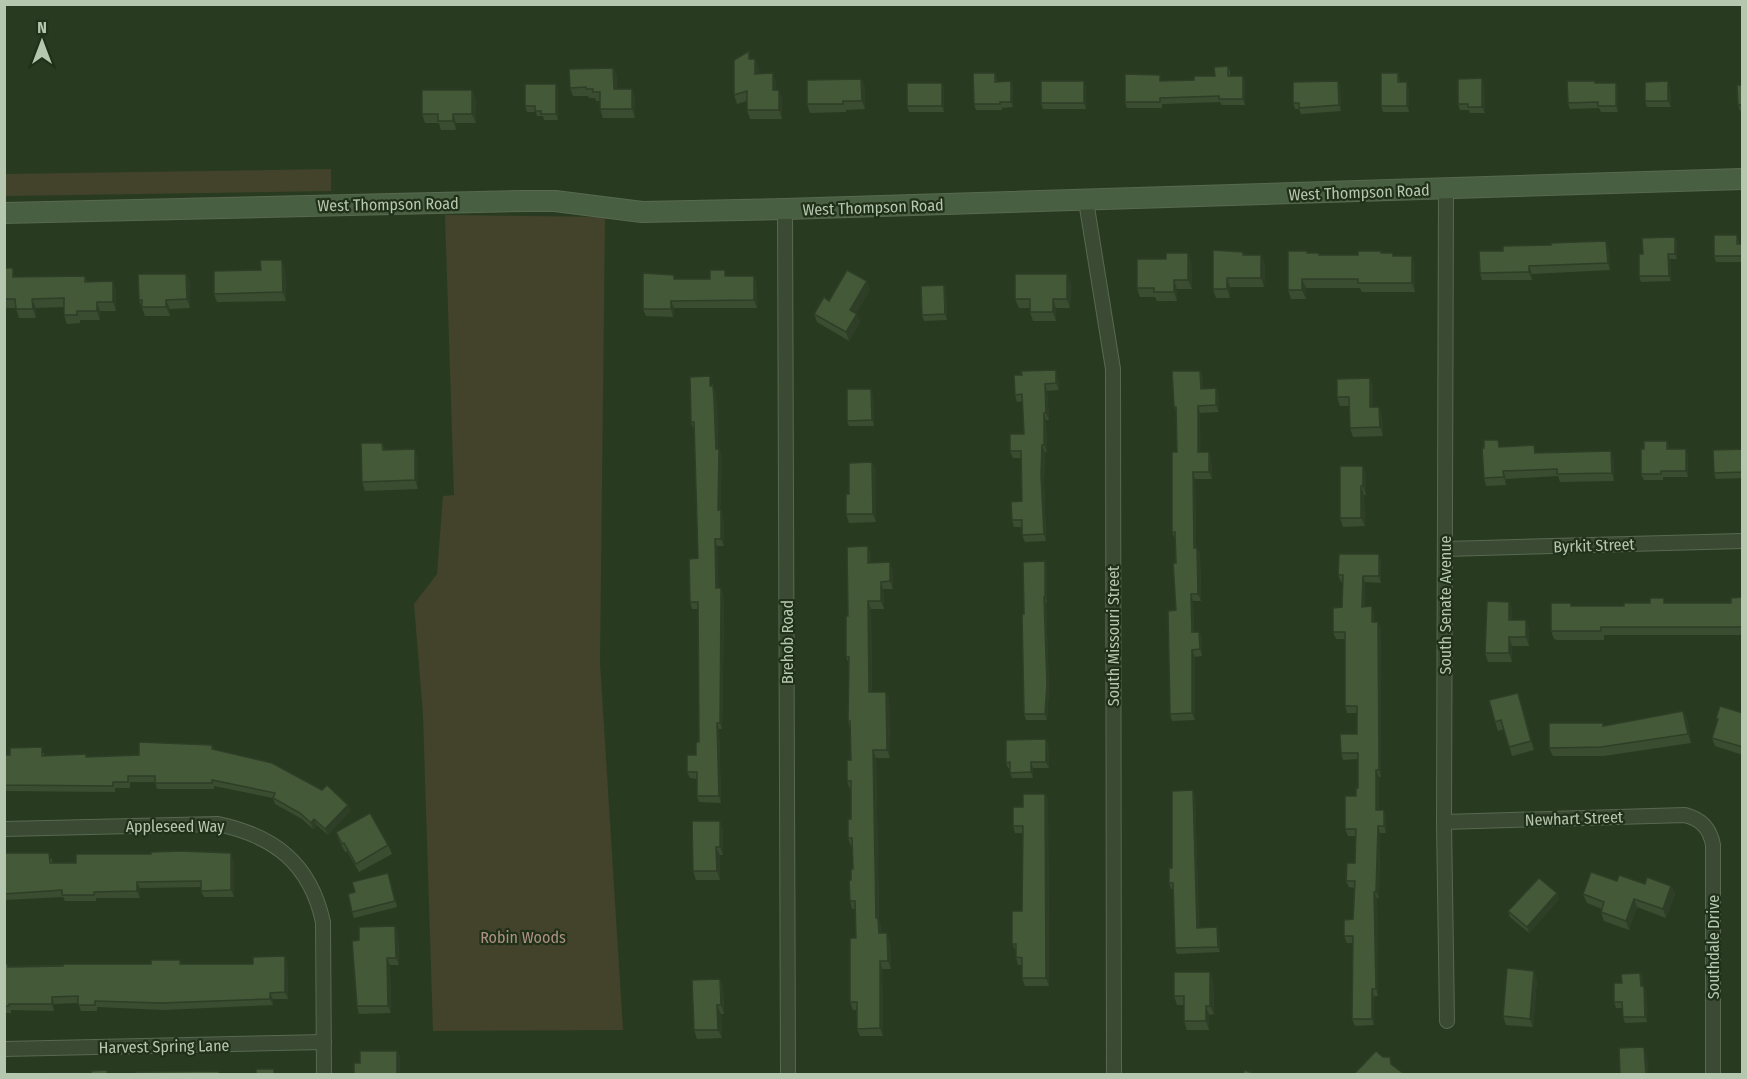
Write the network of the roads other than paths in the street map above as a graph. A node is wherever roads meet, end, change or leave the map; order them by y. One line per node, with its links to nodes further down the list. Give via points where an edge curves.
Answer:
1 (1743, 179): 2 (main road, West Thompson Road)
2 (1446, 189): 3 (main road, West Thompson Road); 7 (street, South Senate Avenue)
3 (1086, 201): 4 (main road, West Thompson Road); 16 (street, South Missouri Street, via 1113,369)
4 (785, 209): 5 (main road, West Thompson Road, via 642,212 523,201); 15 (street, Brehob Road)
5 (4, 213)
6 (1743, 541): 7 (street, Byrkit Street)
7 (1445, 549): 8 (street, South Senate Avenue)
8 (1444, 822): 9 (street, Newhart Street, via 1685,815); 11 (street, South Senate Avenue)
9 (1702, 822): 17 (street, Southdale Drive, via 1713,845)
10 (4, 829): 12 (street, Appleseed Way, via 218,824 249,832 278,847 303,872 319,904 324,936)
11 (1447, 1020)
12 (324, 1042): 13 (street, Harvest Spring Lane); 14 (street, Appleseed Way)
13 (4, 1049)
14 (324, 1074)
15 (788, 1074)
16 (1114, 1074)
17 (1713, 1074)

